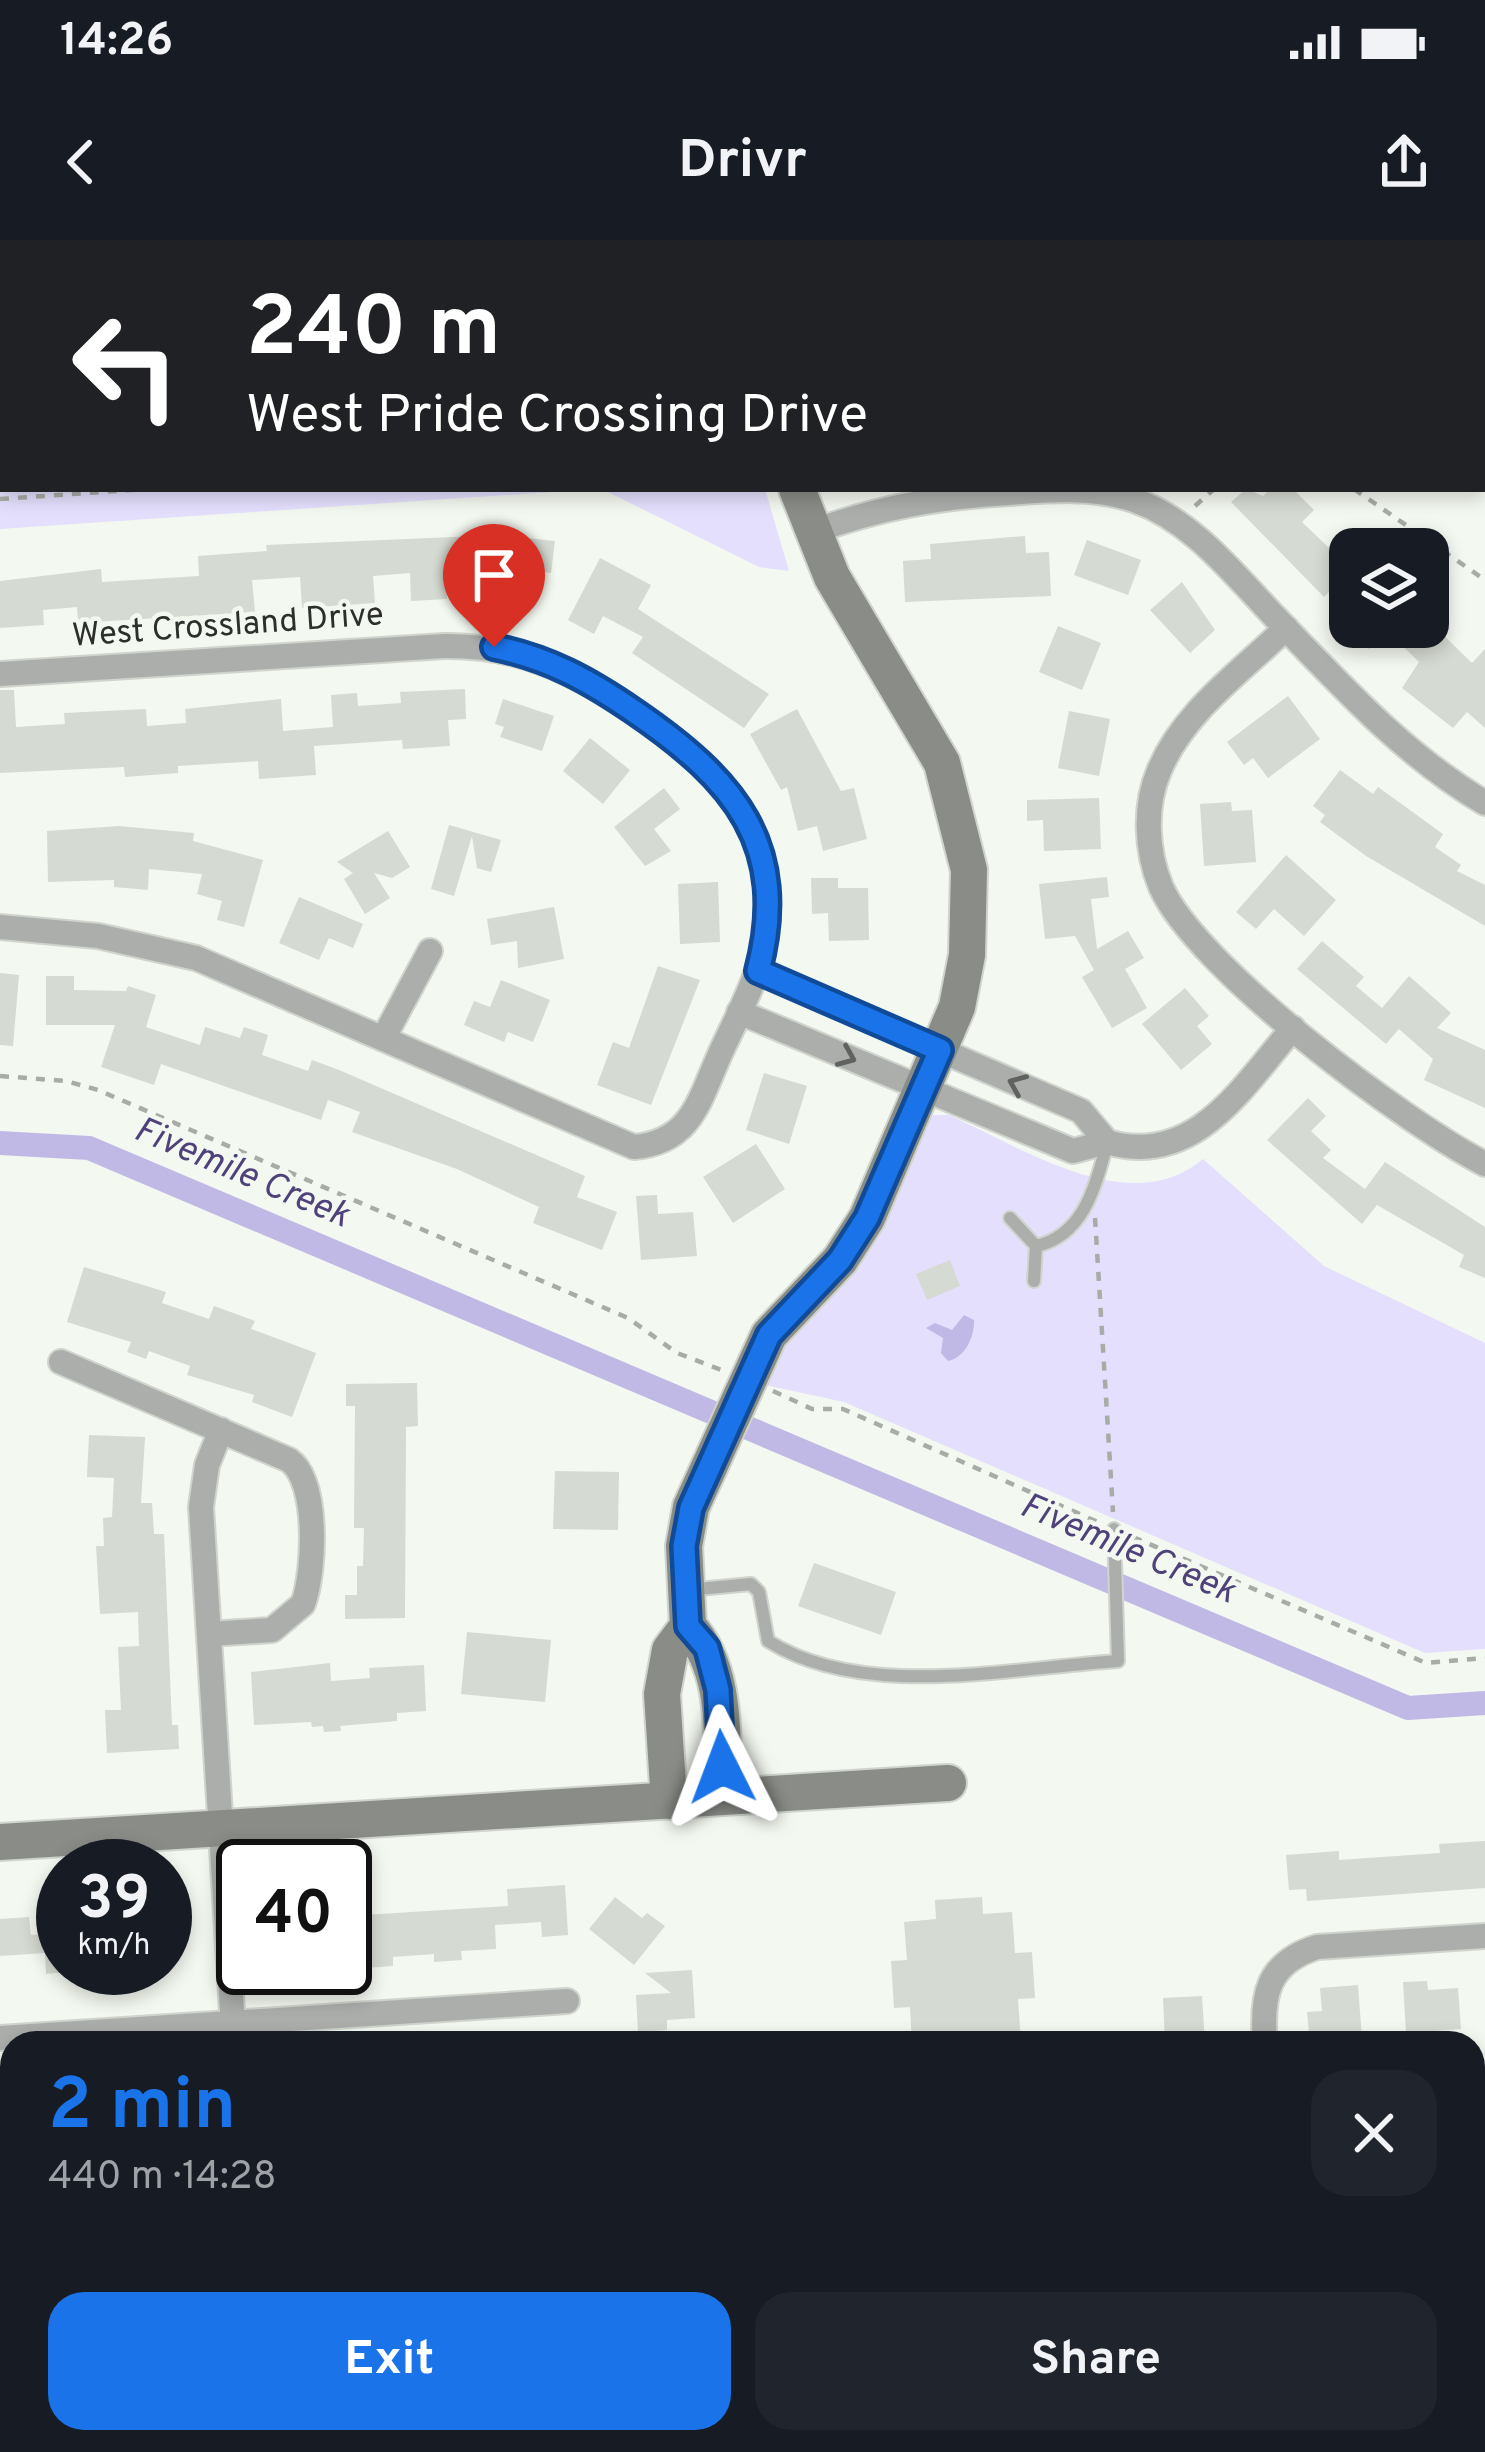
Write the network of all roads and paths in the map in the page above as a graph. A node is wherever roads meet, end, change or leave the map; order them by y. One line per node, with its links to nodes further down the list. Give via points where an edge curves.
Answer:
1 (102, 492): 6 (path)
2 (798, 492): 7 (street)
3 (1022, 492): 7 (street, via 877,507)
4 (1099, 492): 9 (street, via 1167,515 1197,536)
5 (1358, 492): 8 (path)
6 (0, 499)
7 (812, 532): 18 (street, via 853,616 926,728 962,825 967,955)
8 (1485, 580)
9 (1286, 628): 11 (street, via 1412,754); 16 (street, via 1173,742 1157,774 1148,829 1161,887 1177,915)
10 (0, 674): 14 (street, West Crossland Drive, via 444,646 543,659 682,744 739,805 767,883)
11 (1485, 803)
12 (0, 927): 17 (street, via 179,954)
13 (430, 951): 17 (street)
14 (758, 971): 15 (street, West Crossland Drive); 18 (street)
15 (739, 1012): 17 (street, West Crossland Drive, via 690,1120 662,1144 634,1147); 19 (street, one-way to 19)
16 (1293, 1028): 20 (street, via 1212,1122 1159,1149); 21 (street, via 1402,1115)
17 (383, 1039)
18 (940, 1050): 19 (street); 20 (street, one-way to 18, via 1081,1112)
19 (923, 1088): 20 (street, via 1073,1151); 29 (street, via 855,1240 785,1315 756,1362 691,1508)
20 (1107, 1142): 22 (lane)
21 (1485, 1164)
22 (1088, 1202): 24 (lane, via 1072,1229); 28 (path, via 1099,1229)
23 (1010, 1218): 24 (lane)
24 (1036, 1246): 25 (lane)
25 (1034, 1281)
26 (61, 1362): 27 (street)
27 (221, 1430): 30 (street, via 201,1507); 30 (street, via 289,1460 305,1476 310,1501 303,1604 272,1630)
28 (1114, 1529): 29 (lane, via 1118,1661 842,1673 769,1641 751,1584)
29 (687, 1608): 32 (street, via 718,1690); 33 (street, via 662,1694)
30 (209, 1634): 34 (street)
31 (948, 1783): 32 (street)
32 (724, 1797): 33 (street)
33 (669, 1801): 34 (street)
34 (221, 1828): 35 (street); 38 (street)
35 (0, 1842)
36 (1485, 1936): 40 (street, via 1294,1954 1265,1990)
37 (567, 2001): 39 (street)
38 (234, 2031)
39 (255, 2031)
40 (1265, 2031)

